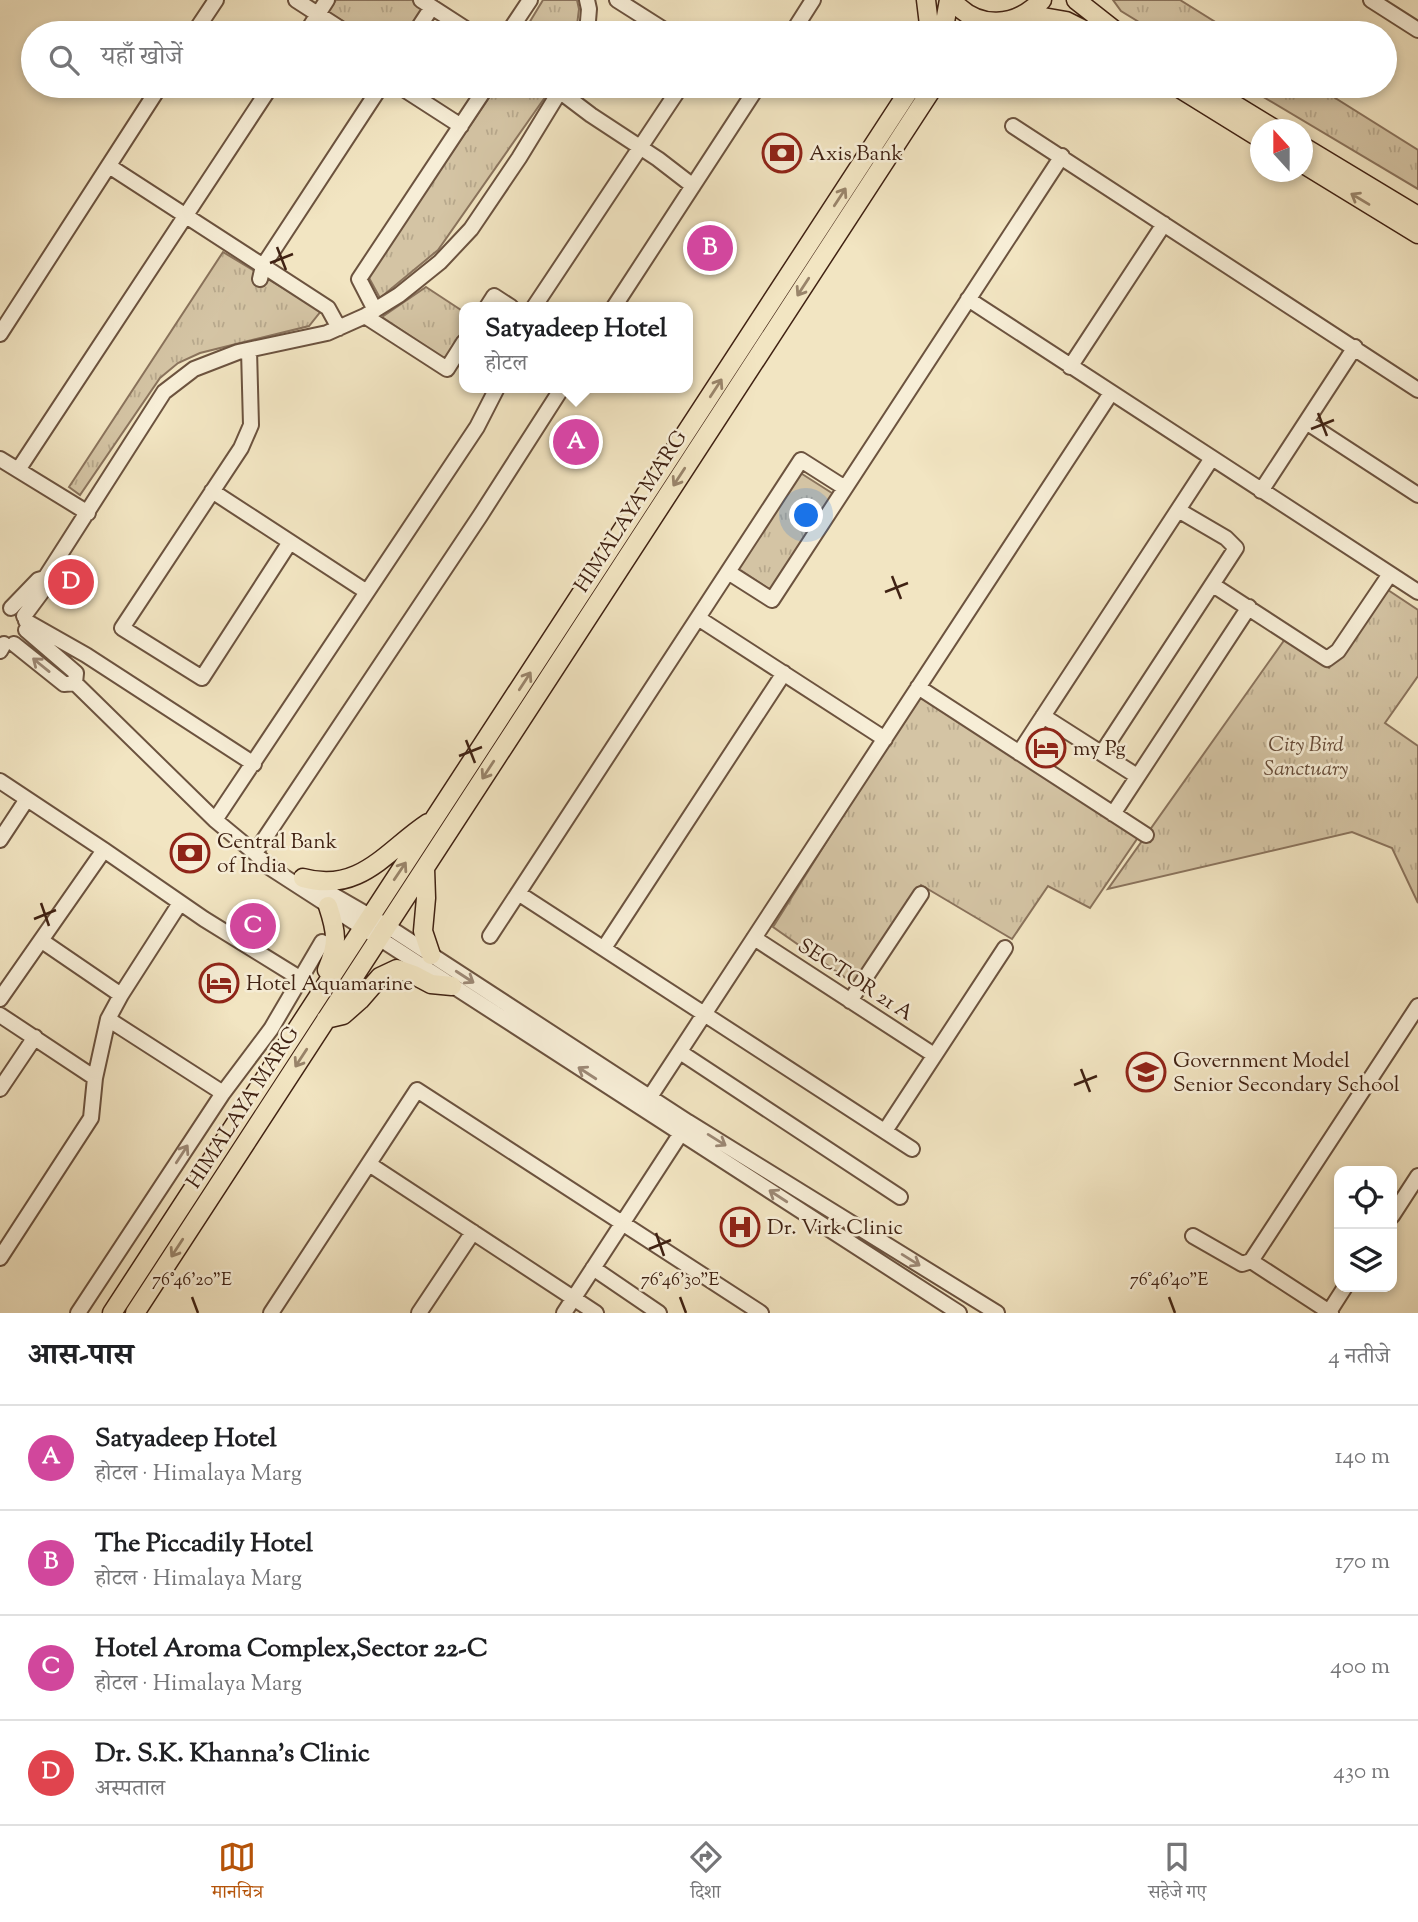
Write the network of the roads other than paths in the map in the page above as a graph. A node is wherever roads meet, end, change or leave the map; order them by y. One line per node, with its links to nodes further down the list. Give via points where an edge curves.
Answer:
1 (216, 0): 17 (street)
2 (296, 0): 15 (street)
3 (327, 0): 15 (street)
4 (530, 0): 22 (street)
5 (587, 0): 23 (street)
6 (617, 0): 24 (street)
7 (813, 0): 25 (street)
8 (926, 0): 26 (main road)
9 (950, 0): 27 (main road); 28 (main road)
10 (1042, 0): 16 (main road)
11 (1076, 0): 31 (main road)
12 (1092, 0): 32 (main road)
13 (1371, 0): 33 (street)
14 (427, 4): 20 (street); 21 (street)
15 (318, 14): 18 (street); 19 (street)
16 (1026, 14): 29 (main road); 30 (main road)
17 (202, 21)
18 (314, 21)
19 (329, 21)
20 (420, 21)
21 (453, 21)
22 (516, 21)
23 (588, 21)
24 (650, 21)
25 (800, 21)
26 (929, 21)
27 (946, 21)
28 (981, 21)
29 (1011, 21)
30 (1066, 21)
31 (1103, 21)
32 (1108, 21)
33 (1418, 30)
34 (152, 98): 54 (street)
35 (263, 98): 57 (street)
36 (373, 98): 61 (street)
37 (418, 98): 48 (street)
38 (479, 98): 48 (street)
39 (552, 98): 67 (street, via 519,158 471,229 440,262)
40 (571, 98): 51 (street)
41 (673, 98): 51 (street)
42 (748, 98): 56 (street)
43 (904, 98): 110 (main road, HIMALAYA MARG, one-way to 43)
44 (926, 98): 116 (main road, HIMALAYA MARG, one-way to 116)
45 (1195, 98): 50 (main road)
46 (1224, 98): 47 (main road)
47 (1258, 119)
48 (461, 126): 67 (street, via 359,279)
49 (1013, 126): 53 (street)
50 (1250, 131)
51 (641, 146): 56 (street); 65 (street)
52 (1313, 152): 58 (main road)
53 (1062, 156): 59 (street); 62 (street)
54 (109, 166): 57 (street); 69 (street)
55 (1313, 169): 60 (main road, one-way to 55)
56 (693, 186): 66 (street)
57 (186, 216): 61 (street); 81 (street)
58 (1418, 216)
59 (1164, 223): 70 (street); 73 (street)
60 (1418, 234)
61 (262, 272): 68 (street, via 328,308)
62 (968, 299): 73 (street); 82 (street)
63 (490, 302): 64 (street, via 494,296)
64 (504, 302)
65 (537, 302)
66 (617, 302)
67 (370, 313): 68 (street); 72 (street, via 447,369)
68 (339, 328): 71 (street)
69 (0, 334)
70 (1355, 347): 74 (street); 78 (street)
71 (249, 350): 83 (street, via 251,425); 87 (street, via 194,369 164,392)
72 (459, 350)
73 (1070, 367): 77 (street)
74 (1418, 390)
75 (494, 393): 92 (street, via 477,427)
76 (559, 393): 115 (street)
77 (1111, 393): 79 (street); 100 (street)
78 (1306, 422): 84 (street); 85 (street)
79 (1212, 458): 84 (street); 86 (street)
80 (0, 459): 81 (street)
81 (18, 470): 87 (street)
82 (845, 488): 89 (street, via 801,460); 89 (street, via 772,600)
83 (212, 491): 88 (street); 88 (street, via 122,628 202,678)
84 (1261, 491): 90 (street)
85 (1418, 495)
86 (1178, 510): 91 (street, via 1236,548); 101 (street)
87 (88, 513): 95 (street, via 45,578 47,585)
88 (290, 542): 92 (street)
89 (728, 572): 96 (street)
90 (1390, 574): 93 (street); 94 (street, via 1338,651 1327,659)
91 (1213, 585): 94 (street); 104 (street)
92 (367, 592): 105 (street)
93 (1418, 592)
94 (1249, 607): 106 (street)
95 (13, 613): 97 (street, via 23,636); 99 (street, via 76,673); 105 (street, via 86,654)
96 (698, 618): 98 (street); 118 (street)
97 (5, 646): 99 (street, one-way to 97, via 64,684)
98 (784, 673): 102 (street); 128 (street)
99 (75, 683): 111 (street)
100 (918, 687): 102 (street); 103 (street)
101 (1043, 716): 103 (street); 104 (street)
102 (885, 739): 125 (street)
103 (1019, 753): 109 (street)
104 (1102, 753): 106 (street)
105 (254, 764): 111 (street)
106 (1138, 776): 109 (street)
107 (0, 781): 108 (street)
108 (27, 799): 113 (street); 114 (street)
109 (1113, 814): 112 (street)
110 (436, 818): 117 (main road, via 381,860 346,879 328,883); 122 (main road, HIMALAYA MARG, one-way to 110)
111 (215, 820): 115 (street)
112 (1146, 835)
113 (0, 840)
114 (104, 850): 120 (street); 126 (street)
115 (255, 853): 117 (street); 121 (street)
116 (425, 868): 123 (main road, HIMALAYA MARG); 130 (main road, via 423,931)
117 (303, 878): 122 (street)
118 (518, 893): 124 (street); 128 (street)
119 (921, 894): 136 (street)
120 (180, 903): 131 (street); 133 (street)
121 (328, 906): 122 (street); 134 (main road, via 336,945)
122 (367, 922): 123 (street); 134 (main road, HIMALAYA MARG)
123 (383, 932): 130 (street); 132 (street); 141 (main road, HIMALAYA MARG)
124 (489, 936)
125 (754, 938): 136 (street, SECTOR 21 A); 138 (street)
126 (42, 941): 133 (street); 135 (street)
127 (322, 942): 131 (street)
128 (604, 948): 138 (street)
129 (1005, 948): 146 (street)
130 (431, 955): 150 (street, one-way to 150)
131 (301, 979): 142 (street)
132 (452, 986): 141 (main road, via 431,984 397,970 380,977 343,1015); 150 (street, one-way to 132)
133 (121, 995): 140 (street)
134 (318, 997): 143 (main road, HIMALAYA MARG)
135 (0, 999)
136 (850, 1001): 146 (street, SECTOR 21 A)
137 (1418, 1006): 162 (street)
138 (705, 1014): 145 (street); 152 (street)
139 (0, 1015): 144 (street)
140 (108, 1019): 147 (street); 149 (street)
141 (326, 1019): 169 (main road, HIMALAYA MARG, one-way to 169)
142 (275, 1023): 143 (street, HIMALAYA MARG); 149 (street)
143 (293, 1035): 168 (main road, HIMALAYA MARG)
144 (35, 1037): 147 (street); 148 (street)
145 (680, 1052): 150 (street); 156 (street)
146 (934, 1055): 152 (street)
147 (95, 1078): 161 (street, via 91,1118)
148 (0, 1089)
149 (223, 1093): 167 (street, one-way to 149)
150 (647, 1103): 151 (street)
151 (684, 1128): 158 (street); 176 (street, one-way to 151); 177 (street, one-way to 177)
152 (885, 1131): 153 (street)
153 (912, 1149)
154 (369, 1164): 158 (street, via 417,1090); 159 (street); 170 (street)
155 (1418, 1176): 157 (street)
156 (900, 1197)
157 (1397, 1208)
158 (622, 1223): 163 (street); 175 (street)
159 (473, 1233): 165 (street); 171 (street)
160 (1193, 1236): 162 (street, via 1242,1264)
161 (0, 1258)
162 (1251, 1261): 166 (street)
163 (593, 1268): 165 (street); 174 (street)
164 (1342, 1292): 166 (street)
165 (573, 1298): 172 (street); 173 (street)
166 (1330, 1312)
167 (78, 1313)
168 (112, 1313)
169 (135, 1313)
170 (271, 1313)
171 (419, 1313)
172 (564, 1313)
173 (596, 1313)
174 (659, 1313)
175 (761, 1313)
176 (959, 1313)
177 (997, 1313)

